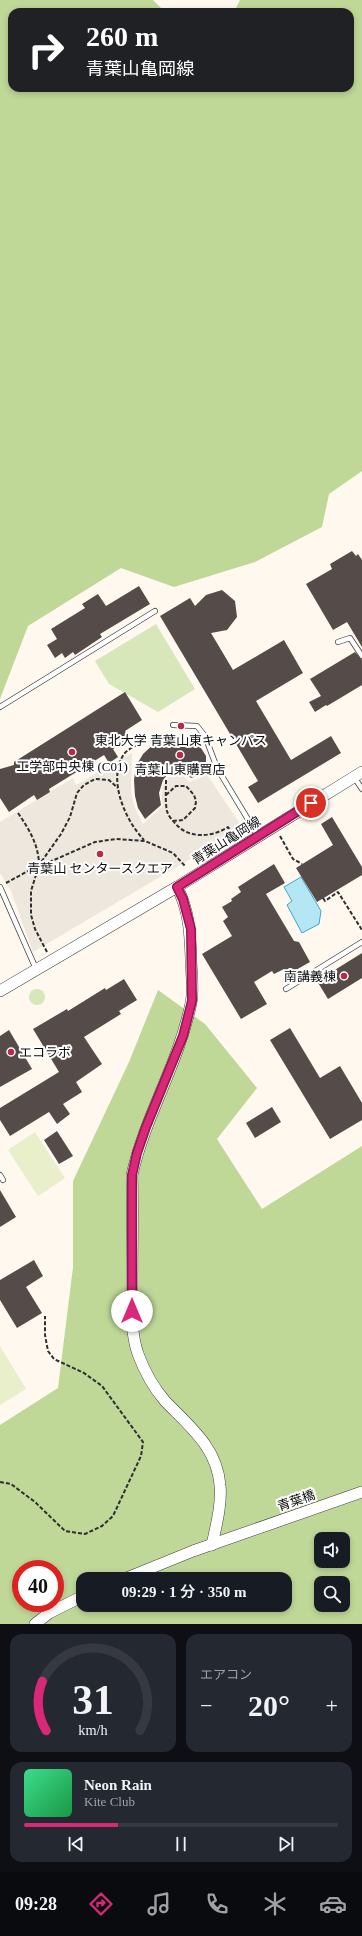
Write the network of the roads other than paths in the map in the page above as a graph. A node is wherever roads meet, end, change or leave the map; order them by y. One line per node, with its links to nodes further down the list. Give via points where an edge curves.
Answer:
1 (155, 611): 4 (lane)
2 (338, 642): 3 (lane, via 350,638)
3 (362, 656)
4 (0, 707)
5 (173, 725): 8 (lane, via 197,726 206,736 217,768)
6 (358, 774): 7 (lane); 8 (street, 青葉山亀岡線)
7 (362, 789)
8 (258, 836): 10 (street, 青葉山亀岡線)
9 (0, 887): 12 (lane)
10 (177, 887): 12 (street, 青葉山亀岡線); 18 (street, via 191,929 192,1001 183,1036 146,1127 132,1175 132,1327 138,1353 150,1382 200,1436 210,1450 216,1466 220,1485)
11 (362, 942): 13 (lane)
12 (36, 969): 14 (street, 青葉山亀岡線)
13 (286, 989)
14 (0, 991)
15 (0, 1175): 16 (lane)
16 (3, 1180)
17 (362, 1492): 18 (street, 青葉橋)
18 (212, 1545): 19 (street, 青葉橋)
19 (142, 1572)
20 (76, 1600): 21 (street, via 49,1613)
21 (35, 1624)

